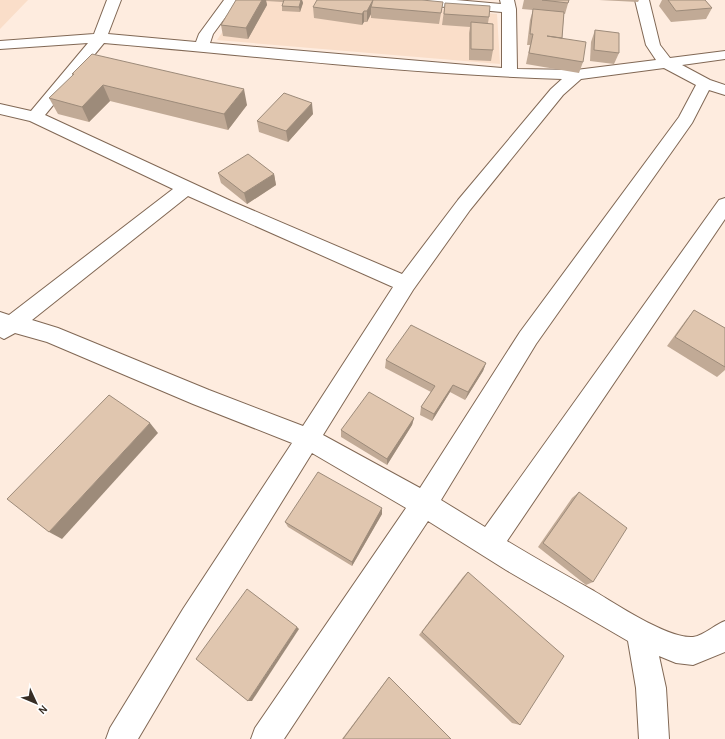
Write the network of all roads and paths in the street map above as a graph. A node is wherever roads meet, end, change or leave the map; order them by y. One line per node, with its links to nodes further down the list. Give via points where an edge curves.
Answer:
1 (114, 0): 6 (street)
2 (231, 0): 8 (street, via 206,34)
3 (412, 0): 5 (street)
4 (642, 0): 10 (street, via 653,45)
5 (508, 4): 11 (street)
6 (100, 38): 7 (street); 8 (street); 16 (street)
7 (0, 45)
8 (202, 46): 11 (street)
9 (725, 55): 10 (street)
10 (666, 63): 12 (street); 13 (street)
11 (510, 73): 12 (street)
12 (576, 75): 19 (street, via 557,92 464,204)
13 (705, 83): 14 (street); 22 (street, via 686,118 528,338)
14 (725, 90)
15 (0, 109): 16 (street)
16 (35, 117): 17 (street)
17 (187, 188): 19 (street); 20 (street)
18 (725, 205): 23 (street)
19 (406, 284): 21 (street)
20 (4, 326): 21 (street, via 51,334)
21 (307, 438): 22 (street); 26 (street)
22 (424, 504): 23 (street); 27 (street)
23 (489, 544): 24 (street)
24 (640, 633): 25 (street, via 676,649 693,650 722,639); 28 (street, via 651,688)
25 (725, 635)
26 (121, 739)
27 (266, 739)
28 (654, 739)

